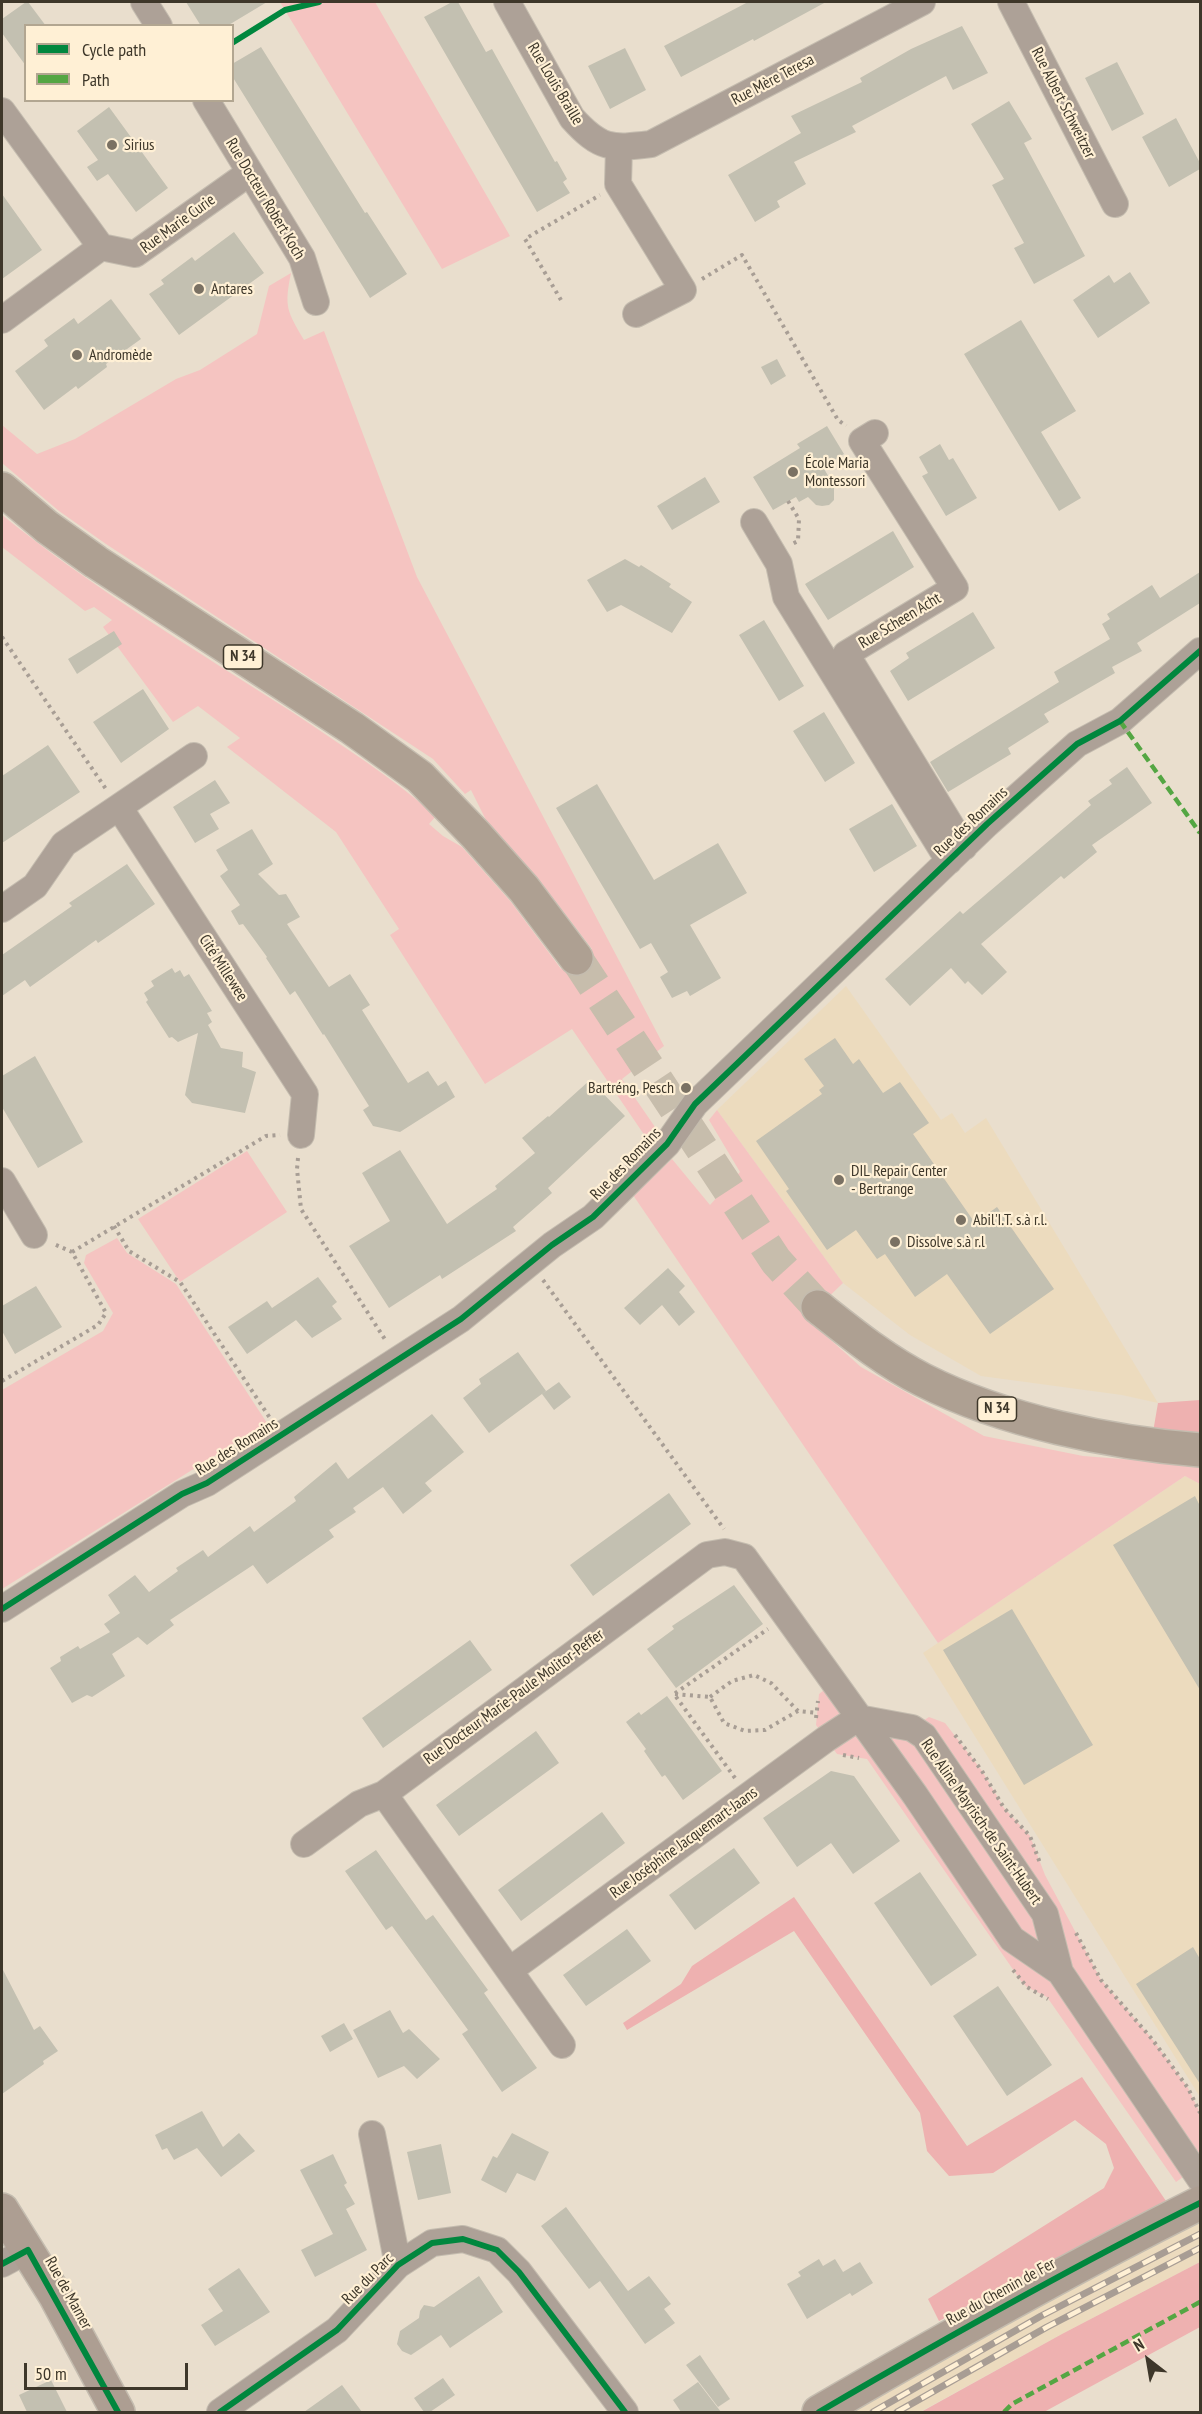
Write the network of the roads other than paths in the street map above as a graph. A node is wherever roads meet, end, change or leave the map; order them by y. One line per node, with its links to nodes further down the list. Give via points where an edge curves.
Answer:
1 (144, 2): 5 (street)
2 (507, 2): 8 (street, Rue Louis Braille, via 572,118 598,142)
3 (922, 2): 8 (street, Rue Mère Teresa, via 651,144)
4 (1011, 2): 10 (street, Rue Albert Schweitzer)
5 (158, 24)
6 (207, 102): 9 (street, Rue Docteur Robert Koch)
7 (2, 111): 11 (street)
8 (619, 148): 13 (street, via 618,184 683,290)
9 (249, 173): 11 (street, Rue Marie Curie, via 135,254); 12 (street, Rue Docteur Robert Koch, via 302,258)
10 (1115, 204)
11 (101, 247): 14 (street)
12 (316, 302)
13 (636, 314)
14 (2, 320)
15 (869, 437): 21 (street, Rue Scheen Acht, via 955,588 846,654)
16 (2, 489): 23 (main road, N 34, via 96,562 352,728 420,777 524,889)
17 (754, 522): 21 (street, Rue des Romains, via 779,564 786,597)
18 (1200, 651): 21 (street, Rue des Romains, via 1120,720 1077,744)
19 (194, 756): 20 (street)
20 (119, 807): 22 (street, via 64,844 35,886); 24 (street, Cité Millewee, via 305,1094)
21 (956, 854): 30 (street, Rue des Romains, via 695,1104 667,1144 593,1217 461,1319)
22 (2, 909)
23 (576, 958)
24 (301, 1135)
25 (2, 1181): 26 (street)
26 (34, 1235)
27 (818, 1307): 28 (main road, N 34, via 922,1380 973,1401 1102,1437)
28 (1200, 1450)
29 (725, 1552): 31 (street, Rue Aline Mayrisch-de Saint-Hubert, via 744,1557); 32 (street, Rue Docteur Marie-Paule Molitor-Peffer, via 707,1555)
30 (2, 1609)
31 (858, 1718): 34 (street, Rue Joséphine Jacquemart-Jaans); 35 (street, Rue Aline Mayrisch-de Saint-Hubert, via 1012,1940); 35 (street, Rue Aline Mayrisch-de Saint-Hubert, via 912,1728 924,1736 1045,1914)
32 (384, 1794): 33 (street, Rue Docteur Marie-Paule Molitor-Peffer, via 359,1804); 34 (street)
33 (304, 1844)
34 (510, 1970): 36 (street)
35 (1060, 1972): 38 (street, Rue Aline Mayrisch-de Saint-Hubert)
36 (562, 2045)
37 (372, 2134): 42 (street, Rue du Parc)
38 (1200, 2179)
39 (1200, 2203): 46 (street, Rue du Chemin de Fer, via 984,2316)
40 (2, 2210): 41 (street, Rue de Mamer)
41 (15, 2257): 43 (street, Rue de Mamer)
42 (398, 2265): 44 (street, Rue du Parc, via 337,2330); 45 (street, Rue du Parc, via 432,2243 463,2239 497,2250 519,2272)
43 (118, 2412)
44 (220, 2412)
45 (625, 2412)
46 (819, 2412)

